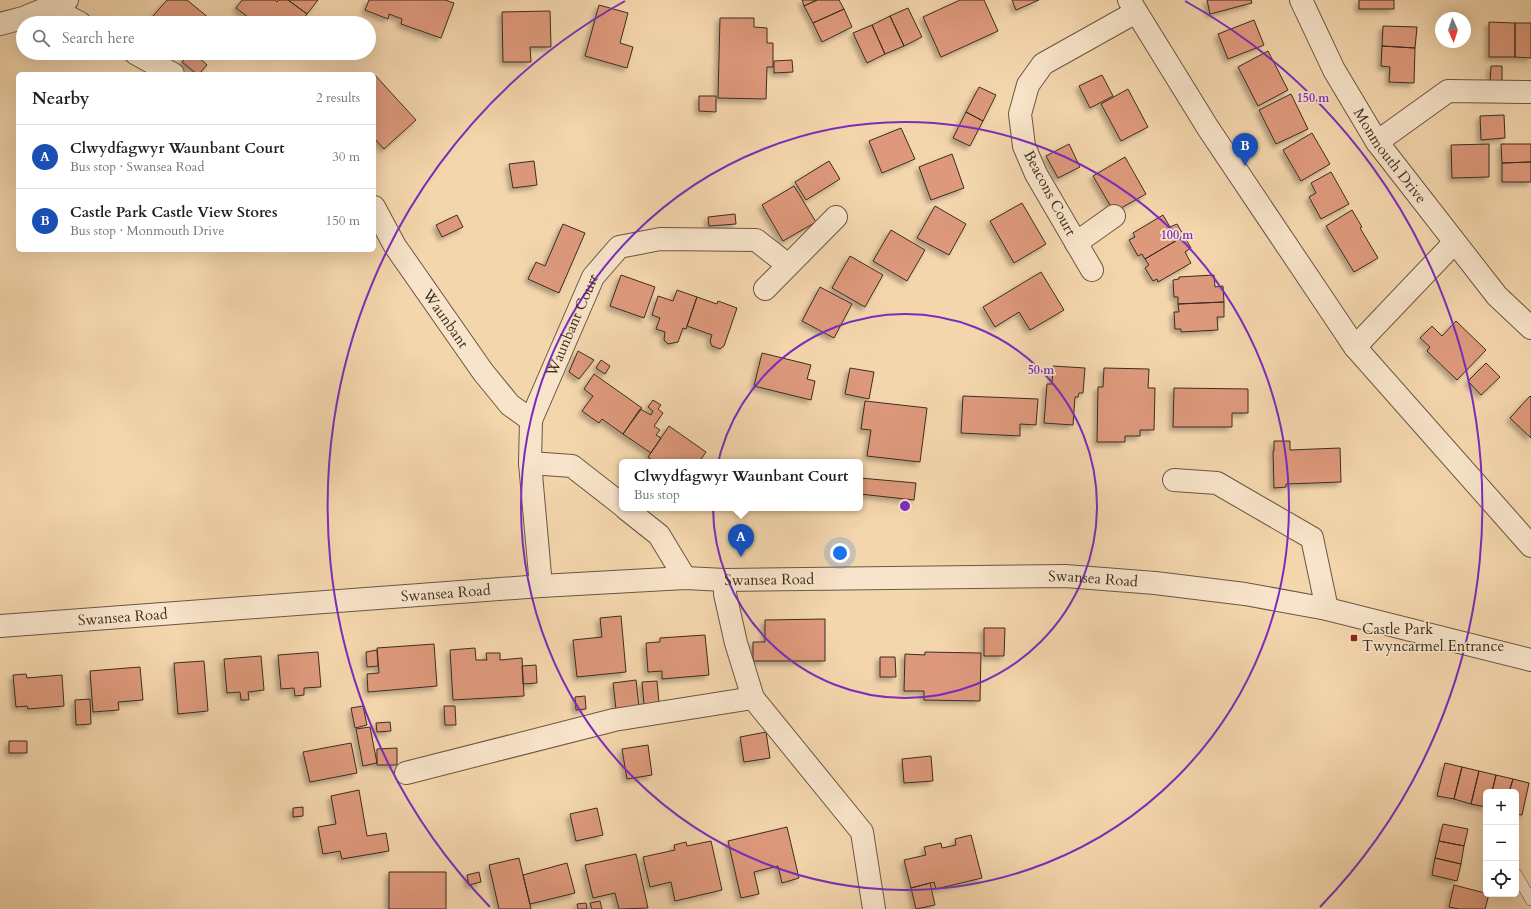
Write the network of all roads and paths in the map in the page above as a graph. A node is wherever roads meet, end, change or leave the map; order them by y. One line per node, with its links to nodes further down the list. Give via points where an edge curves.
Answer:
1 (1301, 0): 11 (street, Monmouth Drive, via 1334,70)
2 (59, 3): 4 (street); 5 (street)
3 (1132, 6): 16 (street, Beacons Court, via 1043,64 1028,84 1020,114 1024,146 1036,174); 21 (street, via 1208,128)
4 (27, 16)
5 (73, 16)
6 (16, 20): 7 (street)
7 (0, 24)
8 (148, 60): 9 (street)
9 (170, 72)
10 (1531, 92): 11 (street, via 1448,91)
11 (1376, 142): 15 (street, Monmouth Drive)
12 (376, 211): 22 (street, Waunbant, via 395,246 483,372 510,406)
13 (1114, 216): 16 (street, Beacons Court)
14 (836, 217): 17 (street)
15 (1454, 242): 20 (street, Monmouth Drive, via 1497,296); 21 (street)
16 (1076, 243): 18 (street, Beacons Court)
17 (788, 265): 19 (street); 22 (street, Waunbant Court, via 756,240 660,239 619,247 593,276)
18 (1092, 270)
19 (765, 289)
20 (1531, 328)
21 (1355, 347): 27 (street)
22 (531, 420): 23 (street, Waunbant Court)
23 (530, 463): 25 (street, via 572,466); 30 (street, Waunbant Court)
24 (1174, 480): 31 (street, via 1217,483 1312,538)
25 (619, 503)
26 (630, 511): 28 (street, via 659,535)
27 (1531, 546)
28 (685, 578): 29 (street, Swansea Road); 30 (street, Swansea Road)
29 (724, 580): 31 (street, Swansea Road, via 1065,576 1246,594); 34 (street, via 736,643)
30 (541, 586): 32 (street, Swansea Road)
31 (1327, 609): 33 (street, Swansea Road)
32 (0, 626)
33 (1531, 660)
34 (752, 698): 35 (street, via 614,720); 38 (street, via 862,832)
35 (406, 773)
36 (1519, 879): 37 (lane)
37 (1531, 900)
38 (874, 909)

